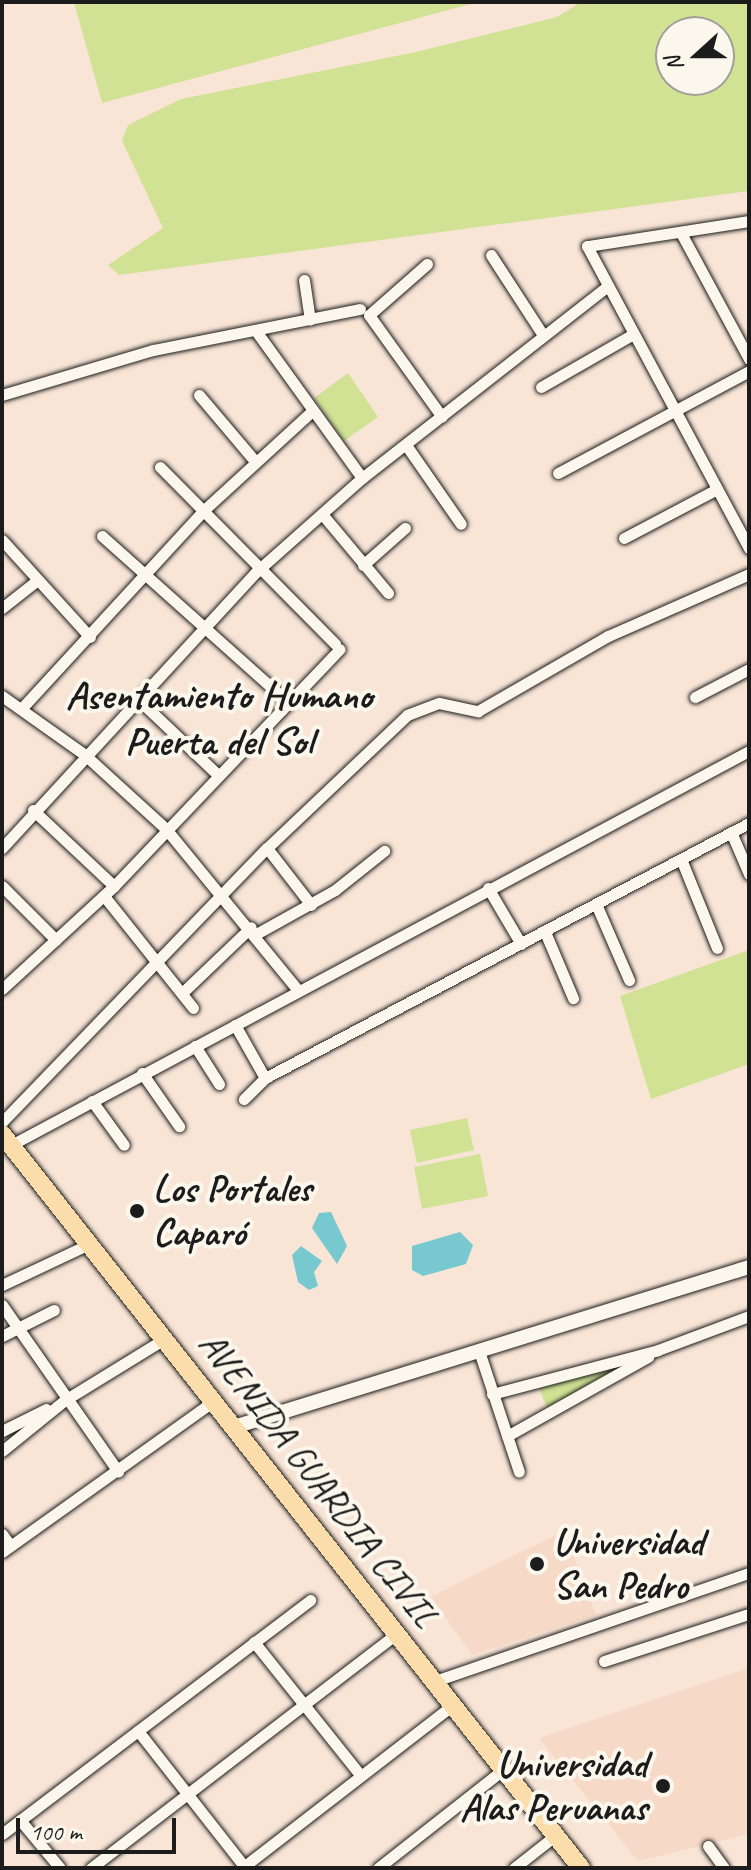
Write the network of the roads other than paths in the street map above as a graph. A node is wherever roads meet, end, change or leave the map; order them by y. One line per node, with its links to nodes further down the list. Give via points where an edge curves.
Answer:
1 (749, 221): 2 (street)
2 (681, 233): 6 (street, via 587,246); 12 (street)
3 (491, 255): 11 (street)
4 (427, 264): 19 (street, via 369,315)
5 (304, 280): 8 (street)
6 (608, 286): 10 (street); 11 (street)
7 (360, 309): 8 (street)
8 (310, 320): 9 (street)
9 (256, 331): 15 (street, via 153,350); 17 (street)
10 (633, 334): 14 (street); 18 (street)
11 (543, 335): 19 (street)
12 (749, 359)
13 (749, 371): 18 (street)
14 (541, 387)
15 (2, 395)
16 (199, 395): 21 (street)
17 (312, 411): 21 (street); 24 (street)
18 (674, 411): 23 (street); 25 (street)
19 (442, 417): 20 (street)
20 (406, 445): 24 (street); 28 (street)
21 (254, 460): 26 (street)
22 (160, 467): 26 (street)
23 (558, 473)
24 (362, 478): 27 (street)
25 (717, 489): 31 (street); 33 (street)
26 (204, 510): 35 (street); 36 (street)
27 (322, 514): 34 (street); 36 (street)
28 (461, 524)
29 (405, 528): 34 (street)
30 (102, 536): 35 (street)
31 (624, 538)
32 (2, 540): 38 (street)
33 (749, 548)
34 (363, 565): 39 (street)
35 (146, 571): 41 (street); 42 (street)
36 (256, 572): 41 (street); 51 (street, via 338,647)
37 (749, 574): 57 (street, via 608,636 478,711 424,705)
38 (35, 582): 40 (street); 42 (street)
39 (388, 593)
40 (2, 608)
41 (208, 628): 45 (street); 47 (street)
42 (90, 637): 48 (street)
43 (749, 669): 46 (street)
44 (2, 696): 48 (street)
45 (281, 696)
46 (695, 697)
47 (139, 700): 50 (street); 51 (street)
48 (21, 709): 50 (street)
49 (749, 751): 63 (street)
50 (85, 755): 52 (street); 54 (street)
51 (219, 776): 54 (street)
52 (33, 810): 56 (street); 62 (street)
53 (749, 823): 55 (street)
54 (166, 829): 62 (street); 64 (street)
55 (731, 832): 59 (street); 60 (street)
56 (2, 848)
57 (267, 848): 64 (street); 67 (street)
58 (384, 851): 67 (street)
59 (681, 859): 66 (street); 72 (street)
60 (749, 874)
61 (2, 886): 70 (street)
62 (114, 886): 65 (street)
63 (488, 888): 71 (street); 76 (street)
64 (222, 894): 68 (street); 73 (street)
65 (104, 896): 70 (street); 73 (street)
66 (596, 904): 69 (street); 74 (street)
67 (311, 905): 68 (street)
68 (253, 931): 76 (street); 77 (street)
69 (545, 932): 71 (street); 78 (street)
70 (56, 940): 75 (street)
71 (521, 944): 83 (street)
72 (717, 948)
73 (156, 961): 77 (street); 87 (street)
74 (629, 980)
75 (2, 989)
76 (298, 990): 80 (street)
77 (182, 993): 79 (street)
78 (573, 998)
79 (193, 1008)
80 (235, 1025): 81 (street); 83 (street)
81 (195, 1046): 82 (street); 84 (street)
82 (142, 1073): 86 (street); 88 (street)
83 (265, 1078): 85 (street)
84 (219, 1084)
85 (244, 1099)
86 (92, 1101): 89 (street); 90 (street)
87 (2, 1122)
88 (179, 1126)
89 (6, 1139): 91 (highway, AVENIDA GUARDIA CIVIL)
90 (124, 1145)
91 (89, 1244): 93 (street); 99 (highway, AVENIDA GUARDIA CIVIL)
92 (749, 1267): 101 (street)
93 (2, 1285)
94 (2, 1305): 97 (street)
95 (54, 1310): 97 (street)
96 (749, 1316): 100 (street)
97 (16, 1329): 98 (street); 103 (street)
98 (2, 1336)
99 (164, 1339): 103 (street); 104 (highway, AVENIDA GUARDIA CIVIL)
100 (658, 1350): 102 (street); 107 (street)
101 (479, 1351): 102 (street); 105 (street)
102 (492, 1394): 107 (street)
103 (65, 1400): 106 (street); 108 (street); 109 (street)
104 (214, 1401): 105 (highway, AVENIDA GUARDIA CIVIL); 109 (street)
105 (234, 1427): 116 (highway, AVENIDA GUARDIA CIVIL)
106 (2, 1431)
107 (507, 1436): 110 (street)
108 (2, 1451)
109 (118, 1471): 112 (street)
110 (519, 1472)
111 (2, 1534): 112 (street)
112 (6, 1548)
113 (749, 1573): 119 (street)
114 (310, 1600): 117 (street)
115 (749, 1614): 118 (street)
116 (397, 1633): 119 (highway, AVENIDA GUARDIA CIVIL); 120 (street)
117 (254, 1642): 120 (street); 122 (street)
118 (604, 1661)
119 (435, 1681): 121 (highway, AVENIDA GUARDIA CIVIL)
120 (304, 1704): 124 (street); 125 (street)
121 (453, 1705): 123 (highway, AVENIDA GUARDIA CIVIL); 124 (street)
122 (138, 1731): 125 (street); 126 (street)
123 (504, 1769): 128 (highway, AVENIDA GUARDIA CIVIL); 133 (street)
124 (361, 1776): 130 (street)
125 (187, 1794): 130 (street); 132 (street)
126 (20, 1820): 127 (street); 131 (street)
127 (2, 1834)
128 (556, 1835): 134 (street); 135 (highway, AVENIDA GUARDIA CIVIL)
129 (708, 1846): 136 (street)
130 (243, 1867)
131 (60, 1868)
132 (91, 1868)
133 (378, 1868)
134 (514, 1868)
135 (581, 1868)
136 (724, 1868)

